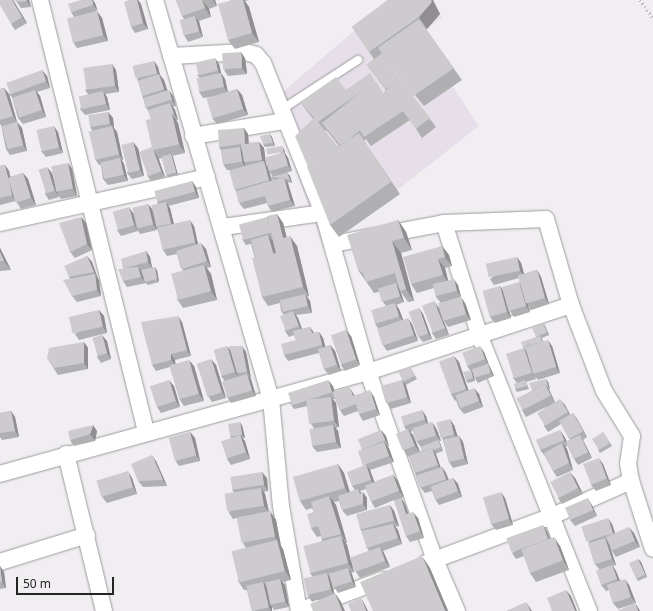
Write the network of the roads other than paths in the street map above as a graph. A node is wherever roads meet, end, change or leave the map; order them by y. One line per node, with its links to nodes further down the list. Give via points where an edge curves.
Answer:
1 (40, 0): 8 (street)
2 (155, 0): 3 (street)
3 (171, 56): 5 (street, via 245,52 256,55 266,68); 6 (street)
4 (358, 60): 5 (lane)
5 (283, 116): 6 (street); 9 (street)
6 (193, 136): 7 (street)
7 (207, 177): 8 (street); 12 (street)
8 (92, 203): 10 (street); 18 (street)
9 (323, 213): 12 (street); 13 (street)
10 (0, 223)
11 (444, 223): 13 (street); 14 (street, via 546,219); 15 (street)
12 (223, 227): 17 (street)
13 (333, 244): 16 (street)
14 (571, 305): 15 (street); 21 (street, via 604,391 632,436 628,463)
15 (480, 337): 16 (street); 22 (street)
16 (368, 372): 17 (street); 25 (street)
17 (271, 400): 18 (street); 28 (street, via 281,506)
18 (146, 432): 19 (street)
19 (66, 454): 20 (street); 23 (street)
20 (0, 474)
21 (631, 481): 22 (street); 24 (street)
22 (550, 517): 25 (street); 30 (street)
23 (86, 535): 26 (street); 27 (street)
24 (653, 549)
25 (435, 560): 28 (street); 29 (street)
26 (0, 562)
27 (104, 611)
28 (299, 611)
29 (457, 611)
30 (589, 611)

